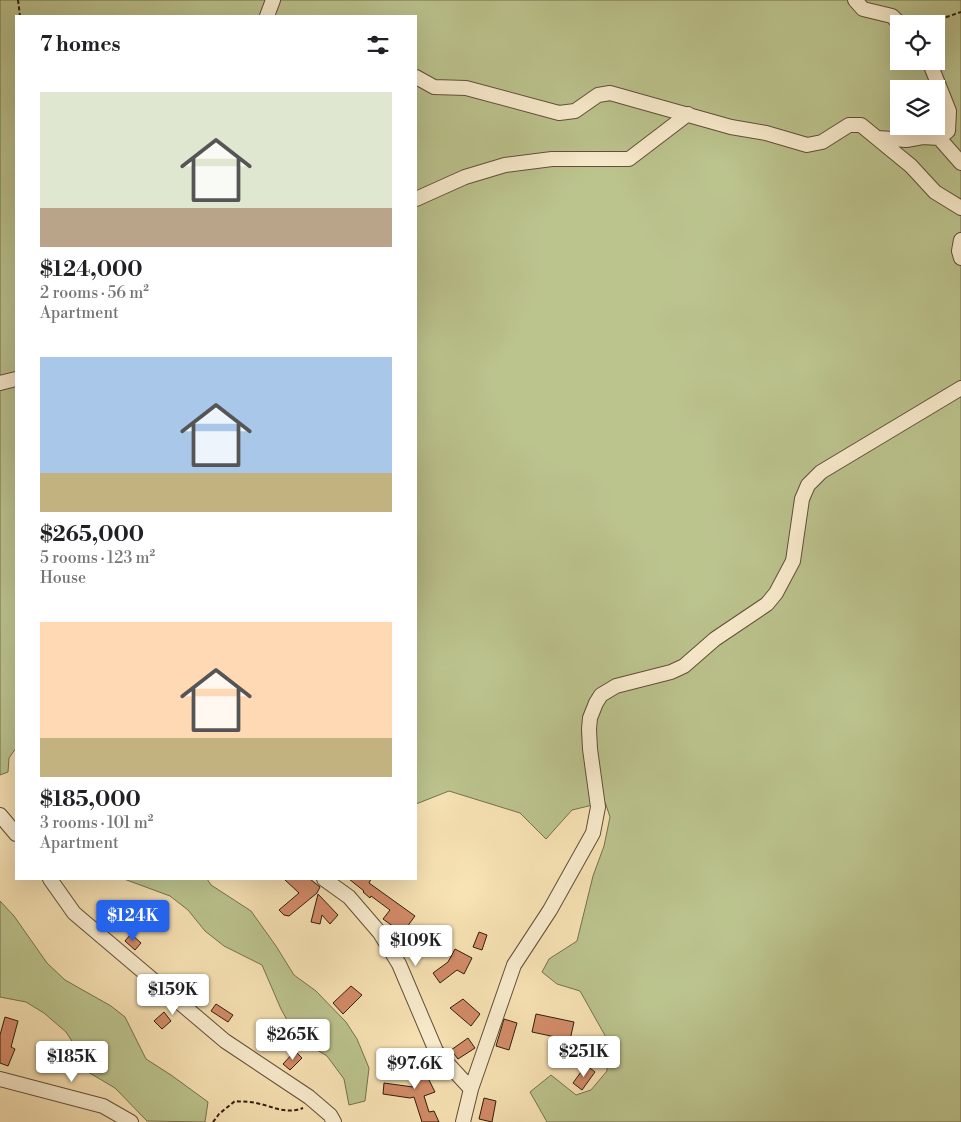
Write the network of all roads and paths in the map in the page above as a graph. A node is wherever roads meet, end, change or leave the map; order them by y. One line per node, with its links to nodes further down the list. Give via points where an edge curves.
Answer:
1 (18, 0): 5 (path)
2 (273, 0): 6 (street)
3 (855, 0): 7 (street, via 863,9)
4 (961, 12): 8 (path)
5 (20, 15)
6 (267, 15)
7 (890, 16)
8 (945, 18)
9 (933, 70): 13 (street, via 949,111 948,131)
10 (417, 78): 11 (street, via 434,87 466,88 558,113 574,111 598,96 610,93)
11 (688, 114): 12 (street, via 807,145 822,142 852,124 865,127); 15 (street, via 629,159 552,159 505,165 465,177)
12 (878, 138): 13 (street); 16 (street, via 935,192)
13 (939, 138): 14 (street)
14 (961, 162)
15 (417, 199)
16 (961, 208)
17 (961, 240): 18 (street)
18 (961, 258)
19 (15, 379): 20 (street)
20 (0, 383)
21 (961, 388): 27 (street, via 814,478 800,507 793,561 767,604 715,639 684,666 616,686 601,695 590,718 589,729 598,807 593,833 550,910 514,965)
22 (0, 815): 23 (street)
23 (15, 833)
24 (51, 880): 28 (street, via 74,913 176,1001 225,1041)
25 (325, 880): 27 (street, via 349,897 380,933 399,964 436,1051)
26 (0, 1079): 29 (street, via 103,1106)
27 (471, 1089): 32 (street)
28 (309, 1097): 30 (path, via 306,1106 296,1111 235,1101); 31 (street)
29 (131, 1122)
30 (213, 1122)
31 (334, 1122)
32 (463, 1122)

